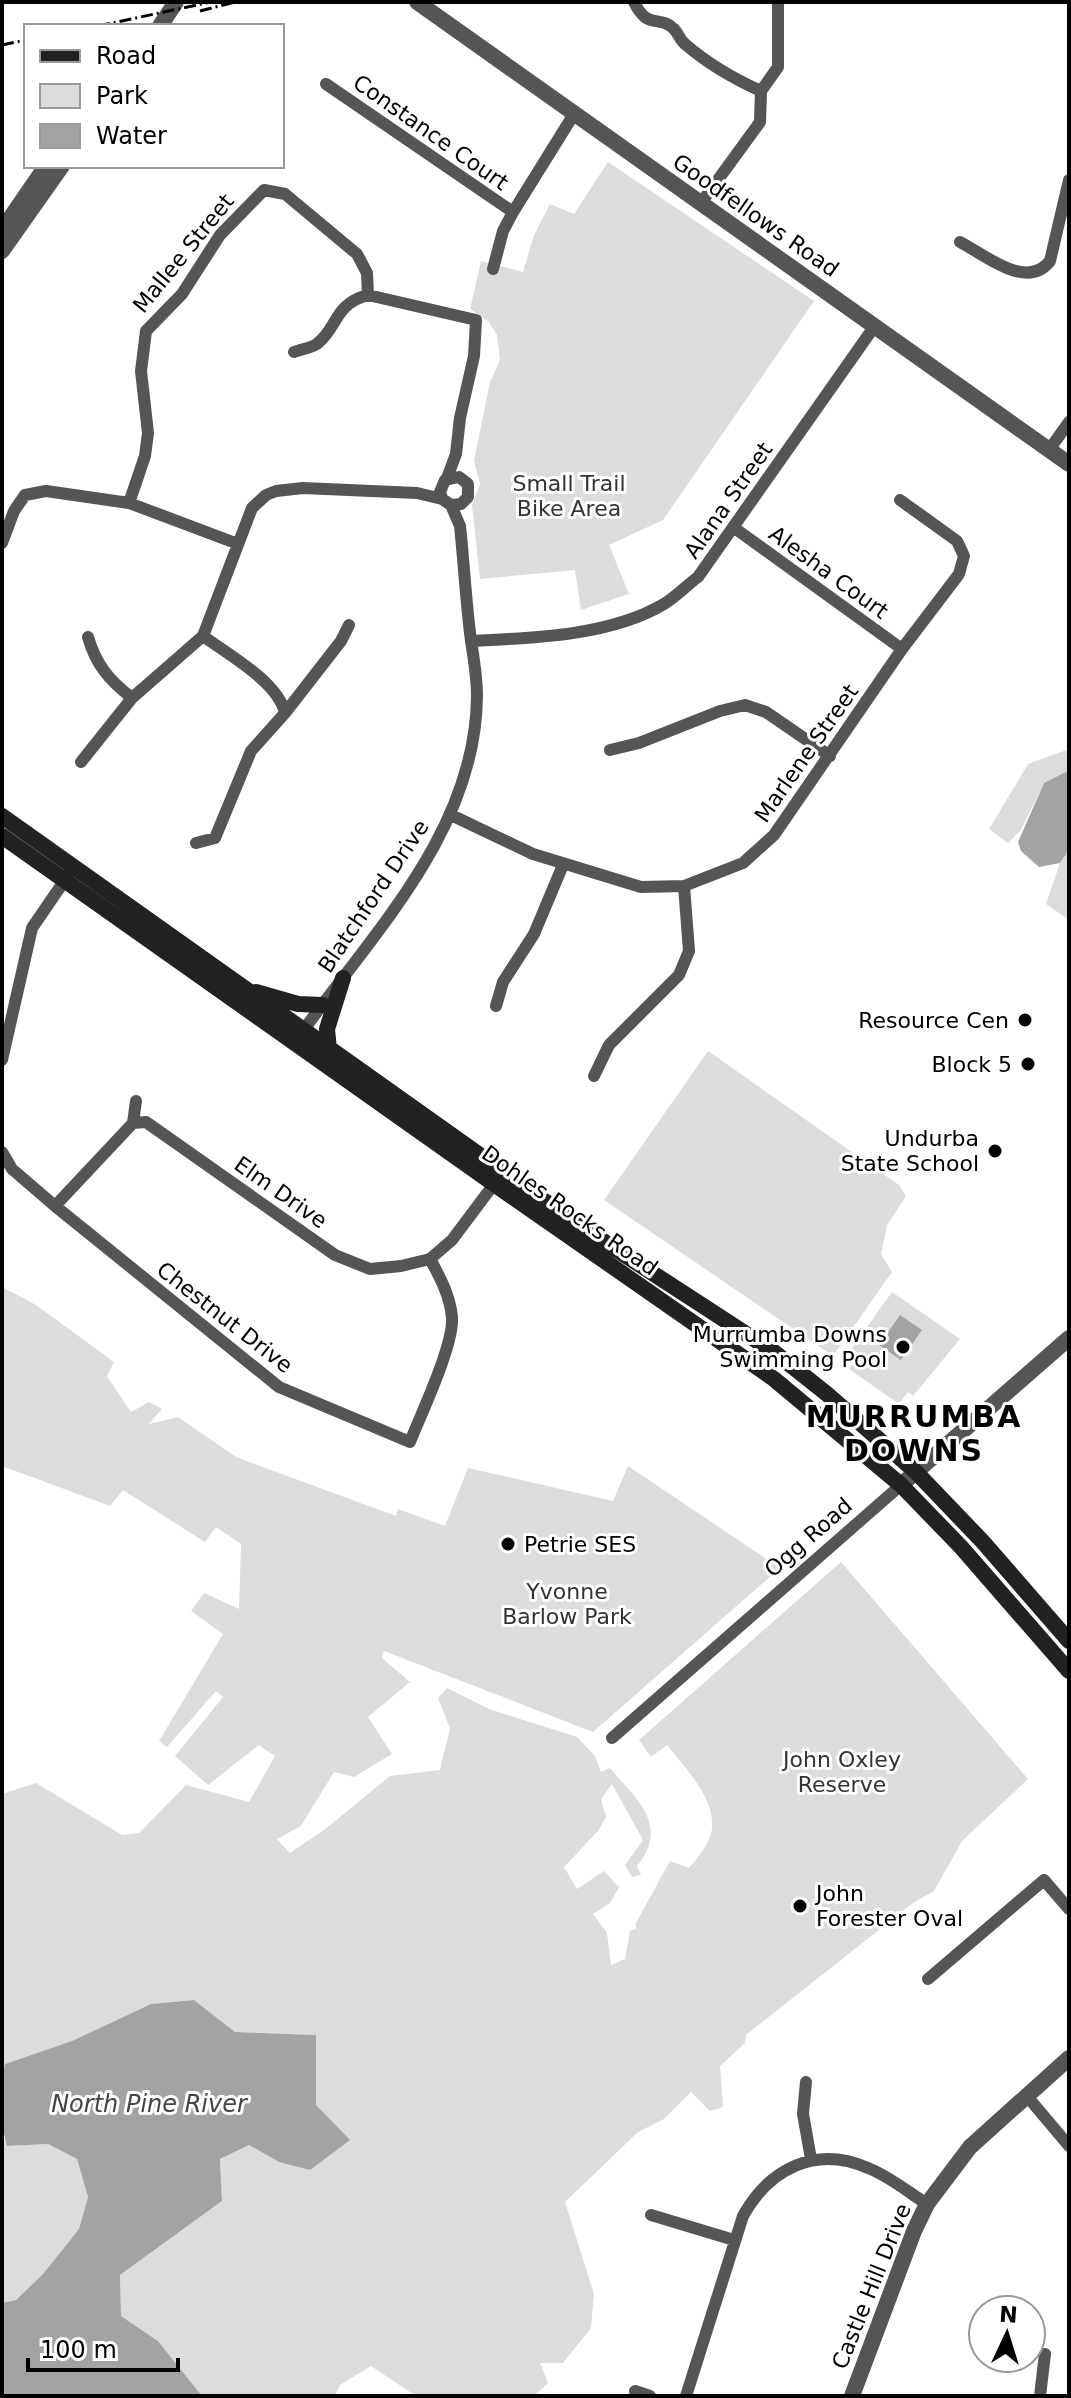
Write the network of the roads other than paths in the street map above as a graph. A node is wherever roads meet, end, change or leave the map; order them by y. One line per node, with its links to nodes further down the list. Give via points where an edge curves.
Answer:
1 (166, 2): 6 (street)
2 (176, 2): 7 (street)
3 (417, 2): 10 (street, Goodfellows Road)
4 (634, 2): 9 (street, via 647,20 668,25 731,77)
5 (778, 2): 9 (street, via 778,67)
6 (151, 24)
7 (161, 24)
8 (326, 84): 15 (street, Constance Court)
9 (761, 91): 14 (street, via 757,129)
10 (574, 114): 14 (street, Goodfellows Road); 15 (street)
11 (45, 168): 16 (street)
12 (61, 168): 18 (street)
13 (1069, 180): 17 (street, via 1050,261 1043,270 1032,273 1003,266)
14 (701, 203): 21 (street, Goodfellows Road)
15 (513, 212): 19 (street)
16 (2, 230)
17 (960, 242)
18 (2, 251)
19 (493, 269)
20 (368, 295): 22 (street, via 341,311 318,344); 25 (street, via 476,320); 33 (street, Mallee Street, via 367,273 357,254 285,194 264,190 253,199 220,235 182,294 146,331 141,371 148,433)
21 (874, 327): 24 (street, Goodfellows Road); 35 (street, Alana Street)
22 (294, 352)
23 (1069, 422): 24 (street)
24 (1049, 450): 26 (street, Goodfellows Road)
25 (456, 454): 27 (street); 28 (street)
26 (1069, 464)
27 (462, 478): 28 (street); 32 (street, via 469,490)
28 (444, 481): 29 (street); 31 (street, via 440,492)
29 (417, 493): 31 (street); 37 (street, via 276,491 252,508)
30 (900, 500): 42 (street, Marlene Street, via 957,541 964,556 959,574)
31 (446, 502): 32 (street); 34 (street, Blatchford Drive)
32 (464, 502): 34 (street, Blatchford Drive)
33 (129, 503): 36 (street, via 46,491 25,495); 37 (street)
34 (460, 526): 41 (street, Blatchford Drive)
35 (733, 527): 41 (street, Alana Street, via 698,577 664,604 621,622 563,634); 42 (street, Alesha Court)
36 (2, 543)
37 (238, 544): 39 (street)
38 (349, 625): 44 (street)
39 (203, 636): 43 (street); 44 (street, via 272,687)
40 (88, 637): 43 (street, via 94,659)
41 (471, 641): 48 (street, Blatchford Drive, via 477,678 474,731)
42 (902, 649): 46 (street, Marlene Street)
43 (132, 698): 47 (street)
44 (285, 713): 51 (street, via 251,751 215,838)
45 (610, 750): 46 (street, via 745,705 766,712)
46 (830, 756): 54 (street, Marlene Street, via 759,851 743,863)
47 (81, 762)
48 (451, 815): 52 (street, Marlene Street); 55 (street, Blatchford Drive)
49 (2, 816): 53 (main road, Dohles Rocks Road)
50 (2, 836): 53 (main road, Dohles Rocks Road)
51 (196, 843)
52 (563, 865): 54 (street, Marlene Street, via 641,887); 58 (street)
53 (69, 874): 56 (main road, Dohles Rocks Road); 59 (main road, Dohles Rocks Road); 61 (street, via 32,928)
54 (684, 886): 62 (street, via 689,951 679,975 609,1045)
55 (343, 978): 57 (street, Blatchford Drive); 60 (main road, via 327,1029)
56 (240, 986): 57 (main road, via 298,1004); 59 (main road, Dohles Rocks Road)
57 (323, 1005): 59 (street, Blatchford Drive)
58 (496, 1006)
59 (299, 1036): 60 (main road, Dohles Rocks Road); 66 (main road, Dohles Rocks Road)
60 (329, 1049): 70 (main road, Dohles Rocks Road, via 577,1224 774,1352)
61 (2, 1060)
62 (594, 1076)
63 (136, 1101): 64 (street)
64 (133, 1123): 67 (street); 68 (street, Elm Drive, via 146,1122 335,1255 370,1269)
65 (2, 1152): 67 (street, Chestnut Drive, via 12,1169)
66 (494, 1184): 68 (street, via 452,1240); 71 (main road, Dohles Rocks Road, via 774,1379)
67 (55, 1206): 68 (street, Chestnut Drive, via 279,1387 410,1442 453,1319)
68 (430, 1259)
69 (1069, 1338): 70 (street, Ogg Road)
70 (916, 1472): 71 (street, Ogg Road); 72 (main road, Dohles Rocks Road)
71 (901, 1485): 73 (main road, Dohles Rocks Road); 74 (street, Ogg Road)
72 (1069, 1641)
73 (1069, 1671)
74 (612, 1738)
75 (1069, 1909): 76 (street, via 1044,1880)
76 (928, 1979)
77 (1069, 2058): 79 (street, Castle Hill Drive)
78 (806, 2082): 81 (street, via 803,2114)
79 (1026, 2095): 80 (street); 82 (street, Castle Hill Drive, via 970,2147)
80 (1069, 2146)
81 (811, 2159): 82 (street, via 857,2163); 84 (street, via 771,2179 754,2196)
82 (927, 2204): 89 (street, Castle Hill Drive)
83 (651, 2215): 84 (street)
84 (734, 2240): 88 (street)
85 (1043, 2374): 90 (street)
86 (635, 2391): 87 (street)
87 (650, 2396)
88 (686, 2396)
89 (852, 2396)
90 (1040, 2396)

